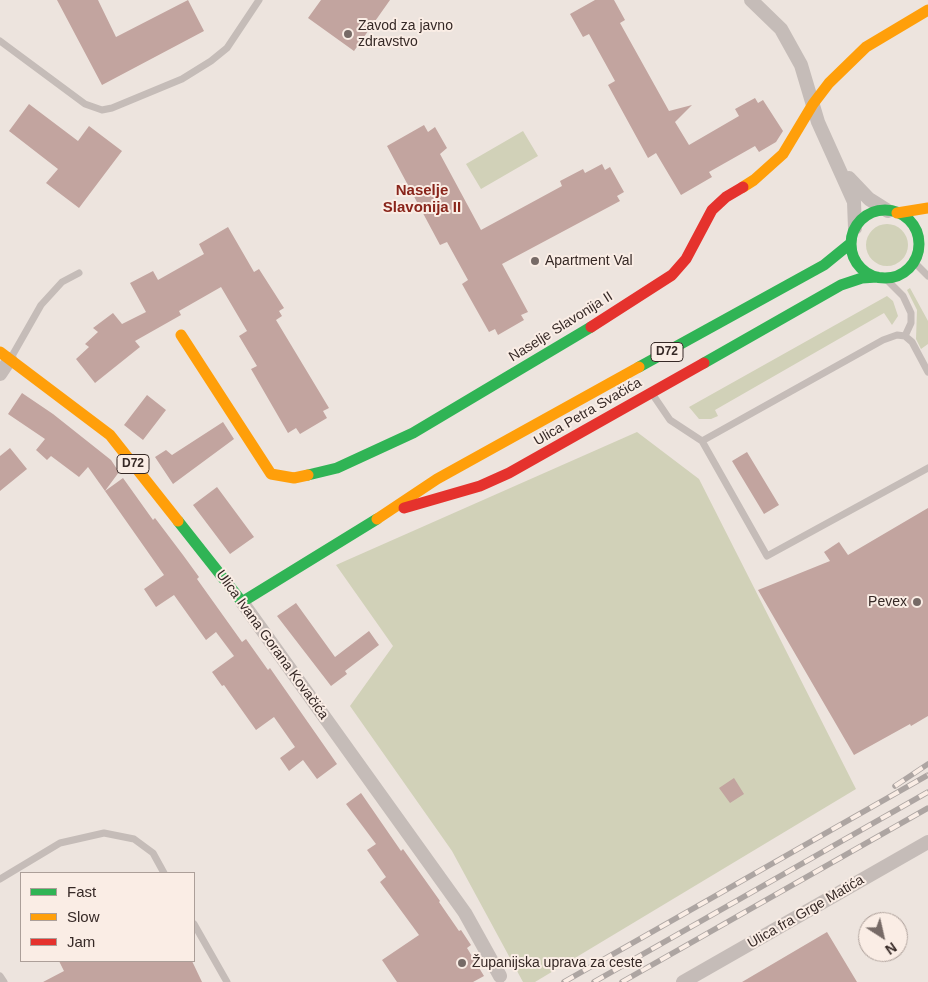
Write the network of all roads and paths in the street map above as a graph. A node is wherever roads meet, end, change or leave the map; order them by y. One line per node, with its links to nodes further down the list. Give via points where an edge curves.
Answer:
1 (259, 0): 4 (lane, via 227,48 203,66 182,79 102,110 85,104)
2 (751, 0): 5 (street, via 781,29 791,44)
3 (928, 10): 5 (main road, Naselje Slavonija II, via 866,47 829,83)
4 (0, 41)
5 (813, 104): 6 (street, via 824,137); 17 (main road, Naselje Slavonija II, via 793,140 772,165 712,210 686,259 672,275 563,345 413,433 336,468 294,478 272,474)
6 (840, 168): 8 (street, via 862,193); 10 (street, via 854,202)
7 (928, 208): 8 (main road)
8 (893, 212): 10 (main road, via 869,214); 12 (main road, via 913,225)
9 (928, 226): 12 (main road)
10 (855, 228): 11 (main road)
11 (851, 243): 16 (main road, via 852,255 858,265 866,273); 25 (main road, Ulica Petra Svačića / D72, via 824,265 437,479)
12 (919, 244): 13 (main road)
13 (914, 262): 15 (lane); 16 (main road, D72, via 896,276)
14 (80, 273): 19 (lane, via 62,282)
15 (928, 276)
16 (881, 278): 18 (lane, via 902,296 911,313 911,323); 22 (main road, Ulica Petra Svačića / D72, via 862,278 841,285)
17 (181, 335)
18 (905, 336): 20 (lane); 23 (lane, via 883,340)
19 (5, 355): 21 (street); 26 (main road, Ulica Ivana Gorana Kovačića / D72, via 110,435)
20 (928, 372)
21 (0, 374)
22 (652, 393): 23 (lane, via 664,414); 25 (main road, Ulica Petra Svačića / D72, via 509,474)
23 (702, 441): 24 (lane, via 767,556)
24 (928, 468)
25 (386, 514): 26 (main road, Ulica Petra Svačića / D72)
26 (242, 602): 32 (street, Ulica Ivana Gorana Kovačića, via 466,913)
27 (928, 842): 35 (street, Ulica fra Grge Matića)
28 (163, 872): 29 (lane, via 153,852 134,839 104,832 60,843)
29 (0, 879)
30 (195, 926): 34 (lane)
31 (0, 976): 33 (lane)
32 (498, 977)
33 (4, 982)
34 (227, 982)
35 (683, 982)

